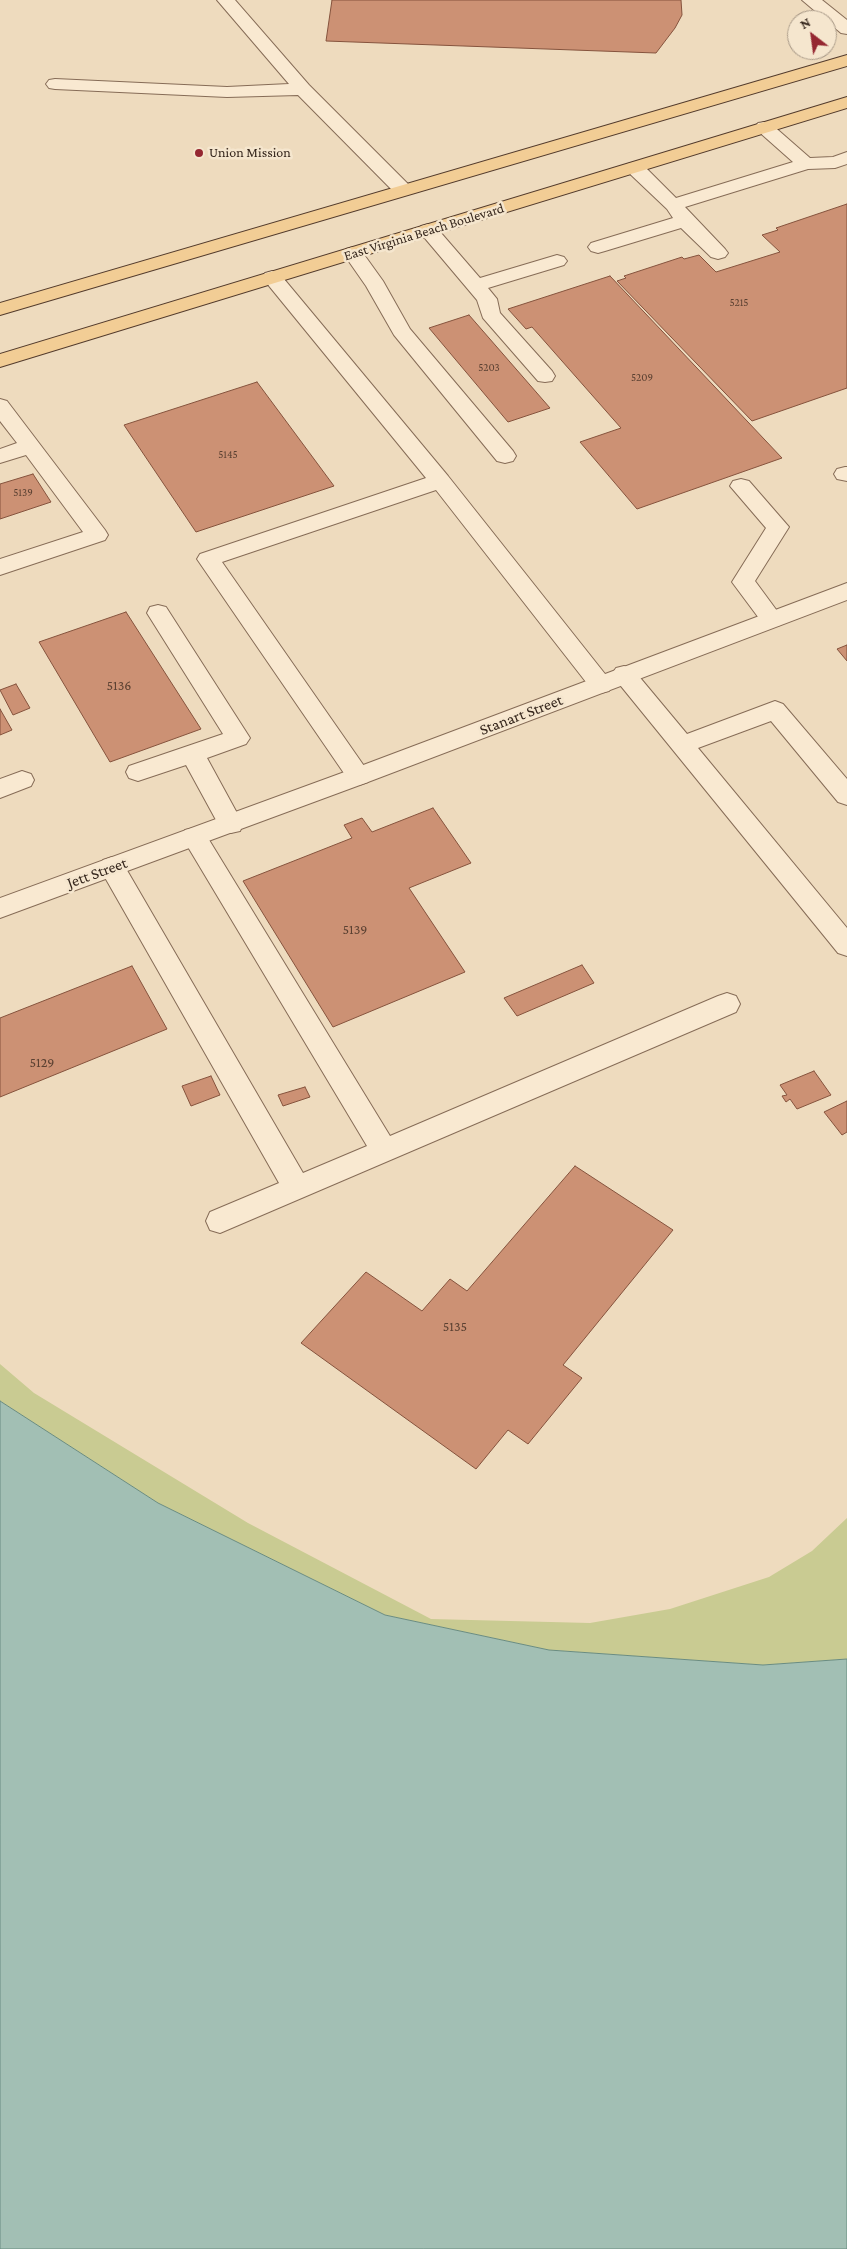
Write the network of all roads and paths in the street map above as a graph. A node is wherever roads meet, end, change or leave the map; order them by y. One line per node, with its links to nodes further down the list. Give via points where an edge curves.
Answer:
1 (226, 0): 6 (street)
2 (811, 0): 3 (street)
3 (847, 29)
4 (847, 60): 12 (main road)
5 (55, 84): 6 (street, via 227,92)
6 (303, 89): 12 (street)
7 (847, 102): 8 (main road, East Virginia Beach Boulevard)
8 (764, 127): 10 (street); 11 (main road, East Virginia Beach Boulevard)
9 (847, 158): 10 (street)
10 (806, 164): 13 (street)
11 (635, 168): 13 (street); 15 (main road, East Virginia Beach Boulevard)
12 (402, 190): 22 (main road)
13 (673, 205): 14 (street)
14 (685, 221): 16 (street); 18 (street)
15 (428, 230): 17 (main road, East Virginia Beach Boulevard); 21 (street)
16 (598, 247)
17 (353, 253): 20 (main road, East Virginia Beach Boulevard); 28 (street, via 376,285 401,330)
18 (718, 254)
19 (557, 260): 21 (street)
20 (272, 276): 23 (main road, East Virginia Beach Boulevard); 29 (street)
21 (476, 284): 24 (street, via 487,299 490,314)
22 (0, 309)
23 (0, 361)
24 (545, 376)
25 (0, 406): 26 (street)
26 (30, 446): 27 (street); 31 (street, via 97,535)
27 (0, 456)
28 (505, 456)
29 (440, 481): 36 (street); 40 (street, via 208,559)
30 (742, 486): 34 (street, via 778,527 743,582)
31 (0, 567)
32 (847, 591): 34 (street, Stanart Street)
33 (158, 613): 38 (street, via 238,738)
34 (772, 619): 35 (street, Stanart Street)
35 (624, 674): 36 (street, Stanart Street); 37 (street)
36 (601, 685): 40 (street, Stanart Street)
37 (682, 745): 43 (street, via 774,710); 48 (street)
38 (193, 754): 39 (street); 44 (street)
39 (138, 772)
40 (359, 776): 44 (street, Stanart Street)
41 (22, 780): 42 (street)
42 (0, 789)
43 (847, 796)
44 (231, 824): 45 (street, Stanart Street)
45 (194, 837): 46 (street, Jett Street); 50 (street)
46 (112, 867): 47 (street, Jett Street); 51 (street)
47 (0, 908)
48 (847, 946)
49 (727, 1004): 50 (street)
50 (384, 1150): 51 (street)
51 (297, 1188): 52 (street)
52 (220, 1221)

